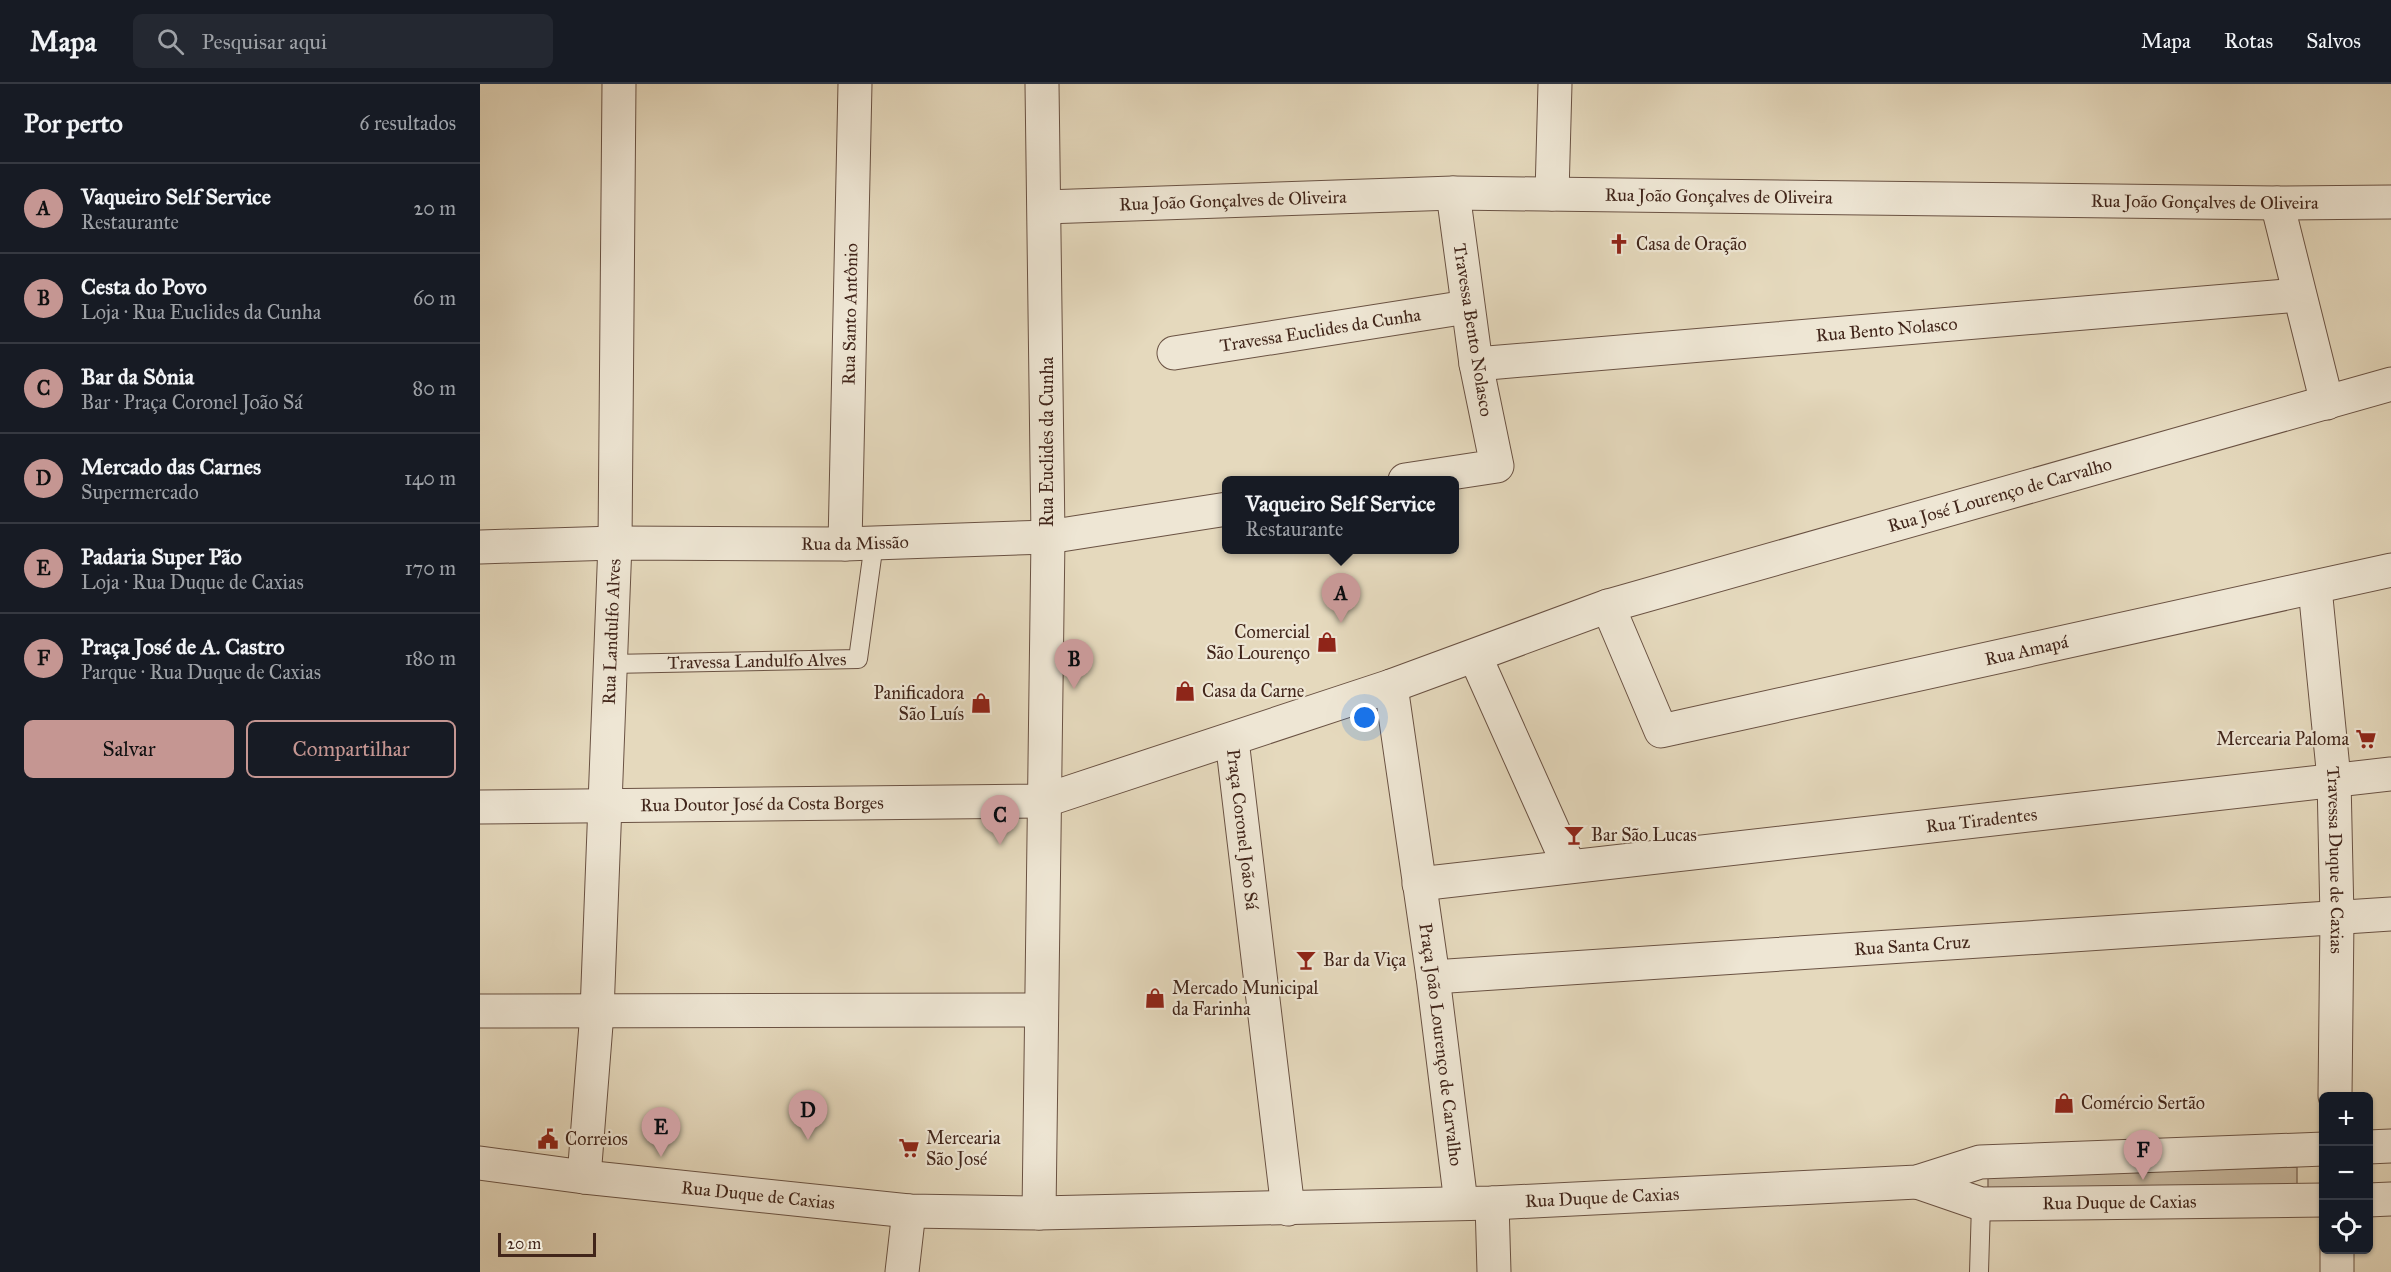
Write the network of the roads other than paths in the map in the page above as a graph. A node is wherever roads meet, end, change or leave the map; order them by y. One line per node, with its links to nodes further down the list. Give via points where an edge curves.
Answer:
1 (619, 84): 19 (street, Rua Landulfo Alves)
2 (855, 84): 20 (street, Rua Santo Antônio)
3 (1042, 84): 9 (street, Rua Euclides da Cunha)
4 (1555, 84): 6 (street)
5 (1453, 193): 6 (street, Rua João Gonçalves de Oliveira); 9 (street, Rua João Gonçalves de Oliveira); 11 (street, Travessa Bento Nolasco)
6 (1552, 194): 8 (street, Rua João Gonçalves de Oliveira)
7 (2391, 202): 8 (street, Rua João Gonçalves de Oliveira)
8 (2277, 203): 10 (street)
9 (1045, 207): 18 (street, Rua Euclides da Cunha)
10 (2298, 295): 13 (street, Rua Bento Nolasco); 15 (street)
11 (1467, 307): 12 (street, Travessa Euclides da Cunha); 13 (street, Travessa Bento Nolasco)
12 (1174, 353)
13 (1476, 364): 16 (street, Travessa Bento Nolasco, via 1497,466)
14 (2391, 384): 15 (street, Rua José Lourenço de Carvalho)
15 (2327, 403): 24 (street, Rua José Lourenço de Carvalho)
16 (1431, 476)
17 (1222, 510): 18 (street, Rua da Missão)
18 (1048, 537): 20 (street, Rua da Missão); 31 (street, Rua Euclides da Cunha)
19 (615, 543): 20 (street, Rua da Missão); 21 (street, Rua da Missão); 26 (street, Rua Landulfo Alves)
20 (859, 543): 26 (lane, Travessa Landulfo Alves, via 858,659)
21 (480, 547)
22 (2391, 570): 23 (street, Rua Amapá)
23 (2314, 588): 24 (street, Rua Amapá, via 1661,731); 30 (street, Travessa Duque de Caxias)
24 (1608, 606): 25 (street)
25 (1475, 656): 27 (street); 34 (street)
26 (610, 664): 32 (street, Rua Landulfo Alves)
27 (1391, 687): 28 (street); 35 (street, Praça João Lourenço de Carvalho)
28 (1232, 740): 31 (street, Praça Coronel João Sá); 54 (street, Praça Coronel João Sá)
29 (2391, 774): 30 (street, Rua Tiradentes)
30 (2334, 780): 34 (street, Rua Tiradentes); 37 (street, Travessa Duque de Caxias)
31 (1043, 801): 32 (street, Rua Doutor José da Costa Borges); 39 (street)
32 (605, 806): 33 (street, Rua Doutor José da Costa Borges); 41 (street, Rua Landulfo Alves)
33 (480, 807)
34 (1569, 866): 35 (street)
35 (1419, 884): 38 (street, Praça João Lourenço de Carvalho)
36 (2391, 914): 37 (street, Rua Santa Cruz)
37 (2337, 918): 38 (street, Rua Santa Cruz); 42 (street, Travessa Duque de Caxias)
38 (1433, 977): 52 (street, Praça João Lourenço de Carvalho)
39 (1041, 1010): 41 (street); 56 (street)
40 (480, 1011): 41 (street)
41 (597, 1012): 47 (street, Rua Landulfo Alves)
42 (2336, 1092)
43 (2391, 1146): 44 (street)
44 (2373, 1147)
45 (2319, 1149): 48 (street, Rua Duque de Caxias, via 1980,1162)
46 (480, 1163): 47 (street, Rua Duque de Caxias)
47 (584, 1177): 55 (street, Rua Duque de Caxias)
48 (1917, 1182): 52 (street, Rua Duque de Caxias); 53 (street, Rua Duque de Caxias)
49 (2391, 1199): 51 (street)
50 (2319, 1200): 53 (street, Rua Duque de Caxias)
51 (2373, 1200)
52 (1476, 1203): 54 (street, Rua Duque de Caxias); 59 (street, Praça João Lourenço de Carvalho)
53 (1981, 1204): 60 (lane)
54 (1288, 1209): 56 (street)
55 (909, 1210): 56 (street, Rua Duque de Caxias); 58 (street)
56 (1039, 1213)
57 (2337, 1254): 61 (street)
58 (902, 1272)
59 (1494, 1272)
60 (1978, 1272)
61 (2337, 1272)

